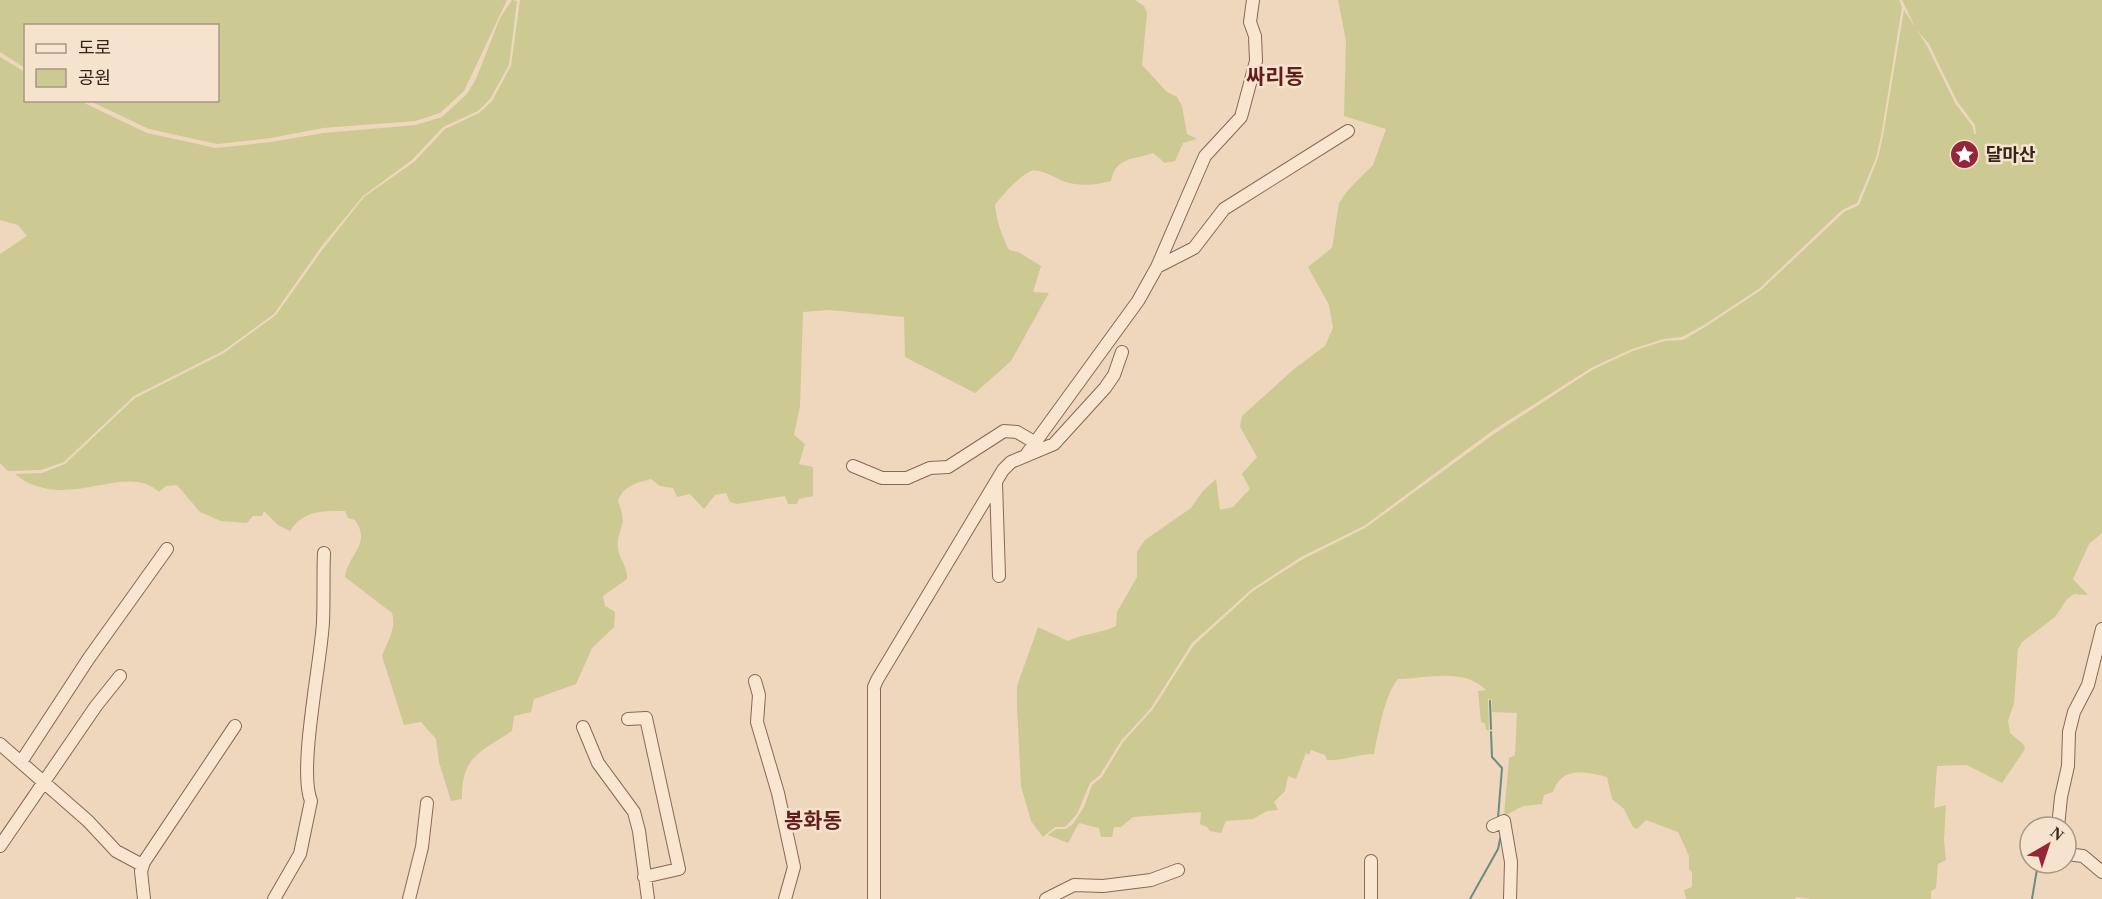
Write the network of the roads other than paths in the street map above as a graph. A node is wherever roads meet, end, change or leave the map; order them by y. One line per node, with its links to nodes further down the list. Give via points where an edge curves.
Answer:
1 (1253, 0): 3 (street, via 1250,22 1256,61 1241,117 1205,156)
2 (1348, 131): 3 (street, via 1224,209 1194,248)
3 (1157, 267): 5 (street, via 1107,347)
4 (1122, 352): 6 (street, via 1114,375 1054,444)
5 (1034, 442): 6 (street); 7 (street, via 1017,432 1004,431 948,467 930,468 907,478 882,478)
6 (1026, 455): 8 (street, via 1011,462)
7 (854, 466)
8 (996, 482): 11 (street); 36 (street, via 874,687)
9 (167, 549): 19 (street)
10 (324, 553): 32 (street, via 323,622 308,757 311,801 300,854)
11 (999, 576)
12 (2102, 629): 22 (street, via 2088,685 2069,732)
13 (120, 676): 20 (street)
14 (755, 681): 35 (street, via 759,728 794,867)
15 (628, 719): 30 (street, via 646,718 679,869)
16 (235, 726): 27 (street)
17 (583, 727): 30 (street, via 598,763 634,812)
18 (0, 744): 19 (street)
19 (21, 762): 20 (street)
20 (44, 781): 24 (street); 27 (street, via 116,851)
21 (428, 803): 33 (street)
22 (2059, 815)
23 (1492, 826): 39 (street, via 1504,821 1511,862)
24 (0, 846)
25 (2078, 855): 29 (street)
26 (1371, 861): 38 (street)
27 (142, 865): 31 (street)
28 (1178, 870): 37 (street, via 1151,880 1074,885)
29 (2102, 872)
30 (644, 877): 34 (street)
31 (144, 899)
32 (274, 899)
33 (409, 899)
34 (648, 899)
35 (785, 899)
36 (874, 899)
37 (1046, 899)
38 (1371, 899)
39 (1510, 899)

